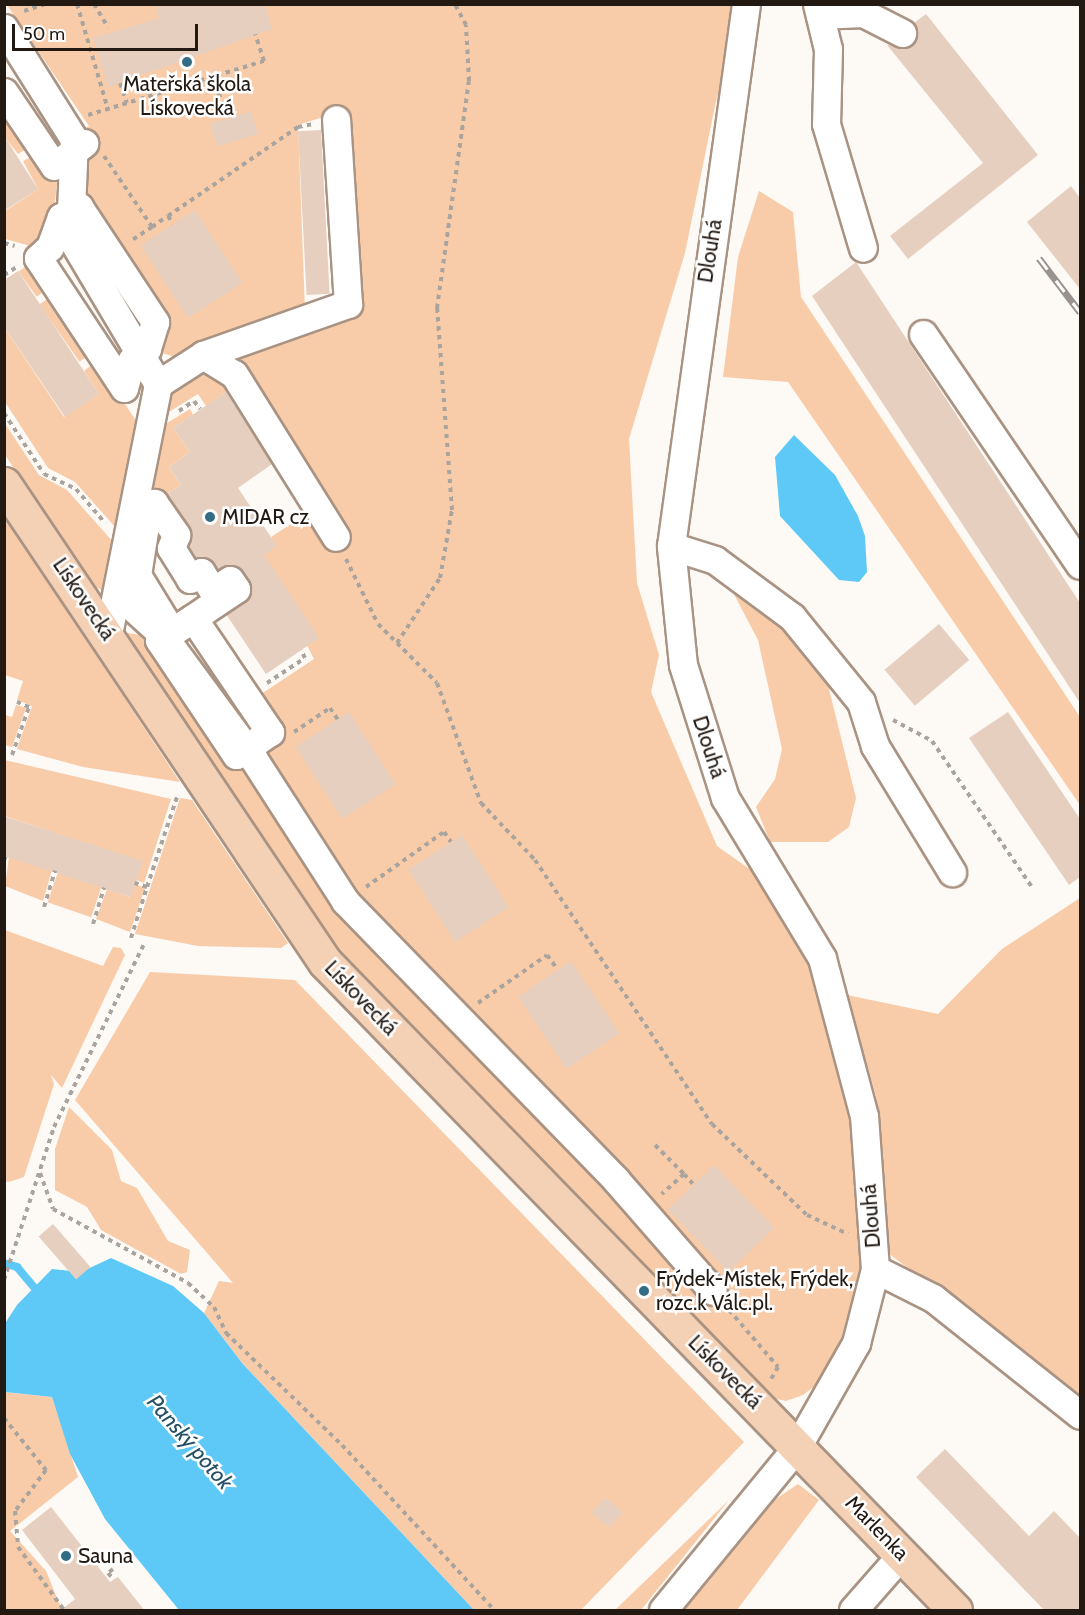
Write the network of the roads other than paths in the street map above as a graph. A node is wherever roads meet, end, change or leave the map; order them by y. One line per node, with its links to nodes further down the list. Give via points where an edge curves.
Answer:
1 (746, 4): 17 (street, Dlouhá)
2 (818, 10): 5 (street, via 864,13); 10 (street, via 828,49 826,124)
3 (4, 16): 8 (street, via 74,118 84,143)
4 (4, 28): 8 (street)
5 (902, 33)
6 (4, 92): 8 (street, via 54,166)
7 (336, 119): 13 (street, via 348,304)
8 (76, 149): 9 (street)
9 (71, 210): 12 (street, via 70,236); 12 (street, via 61,217 53,242 38,258 124,388)
10 (863, 248)
11 (923, 334): 18 (street)
12 (140, 353): 14 (street)
13 (203, 355): 14 (street); 16 (street, via 234,374)
14 (158, 384): 19 (street)
15 (4, 484): 21 (main road, Lískovecká)
16 (336, 537)
17 (671, 546): 22 (street, via 715,560 752,582 792,617 861,702 875,746); 23 (street, Dlouhá, via 683,665 725,798 822,958 864,1116)
18 (1080, 565)
19 (120, 596): 20 (street); 21 (street)
20 (177, 629): 20 (street, via 137,575 148,506 154,503 176,535 171,548 190,579 201,572 213,591 230,580 236,589); 24 (street, via 246,748 345,901 462,1017 644,1211)
21 (108, 635): 26 (main road, Lískovecká, via 325,962)
22 (952, 872)
23 (874, 1257): 25 (street, via 933,1298); 26 (street, Dlouhá, via 856,1343)
24 (713, 1292)
25 (1080, 1415)
26 (797, 1447): 27 (main road, Marlenka); 28 (street, Dlouhá)
27 (902, 1554): 29 (street); 30 (main road, Marlenka)
28 (663, 1611)
29 (853, 1611)
30 (955, 1611)

